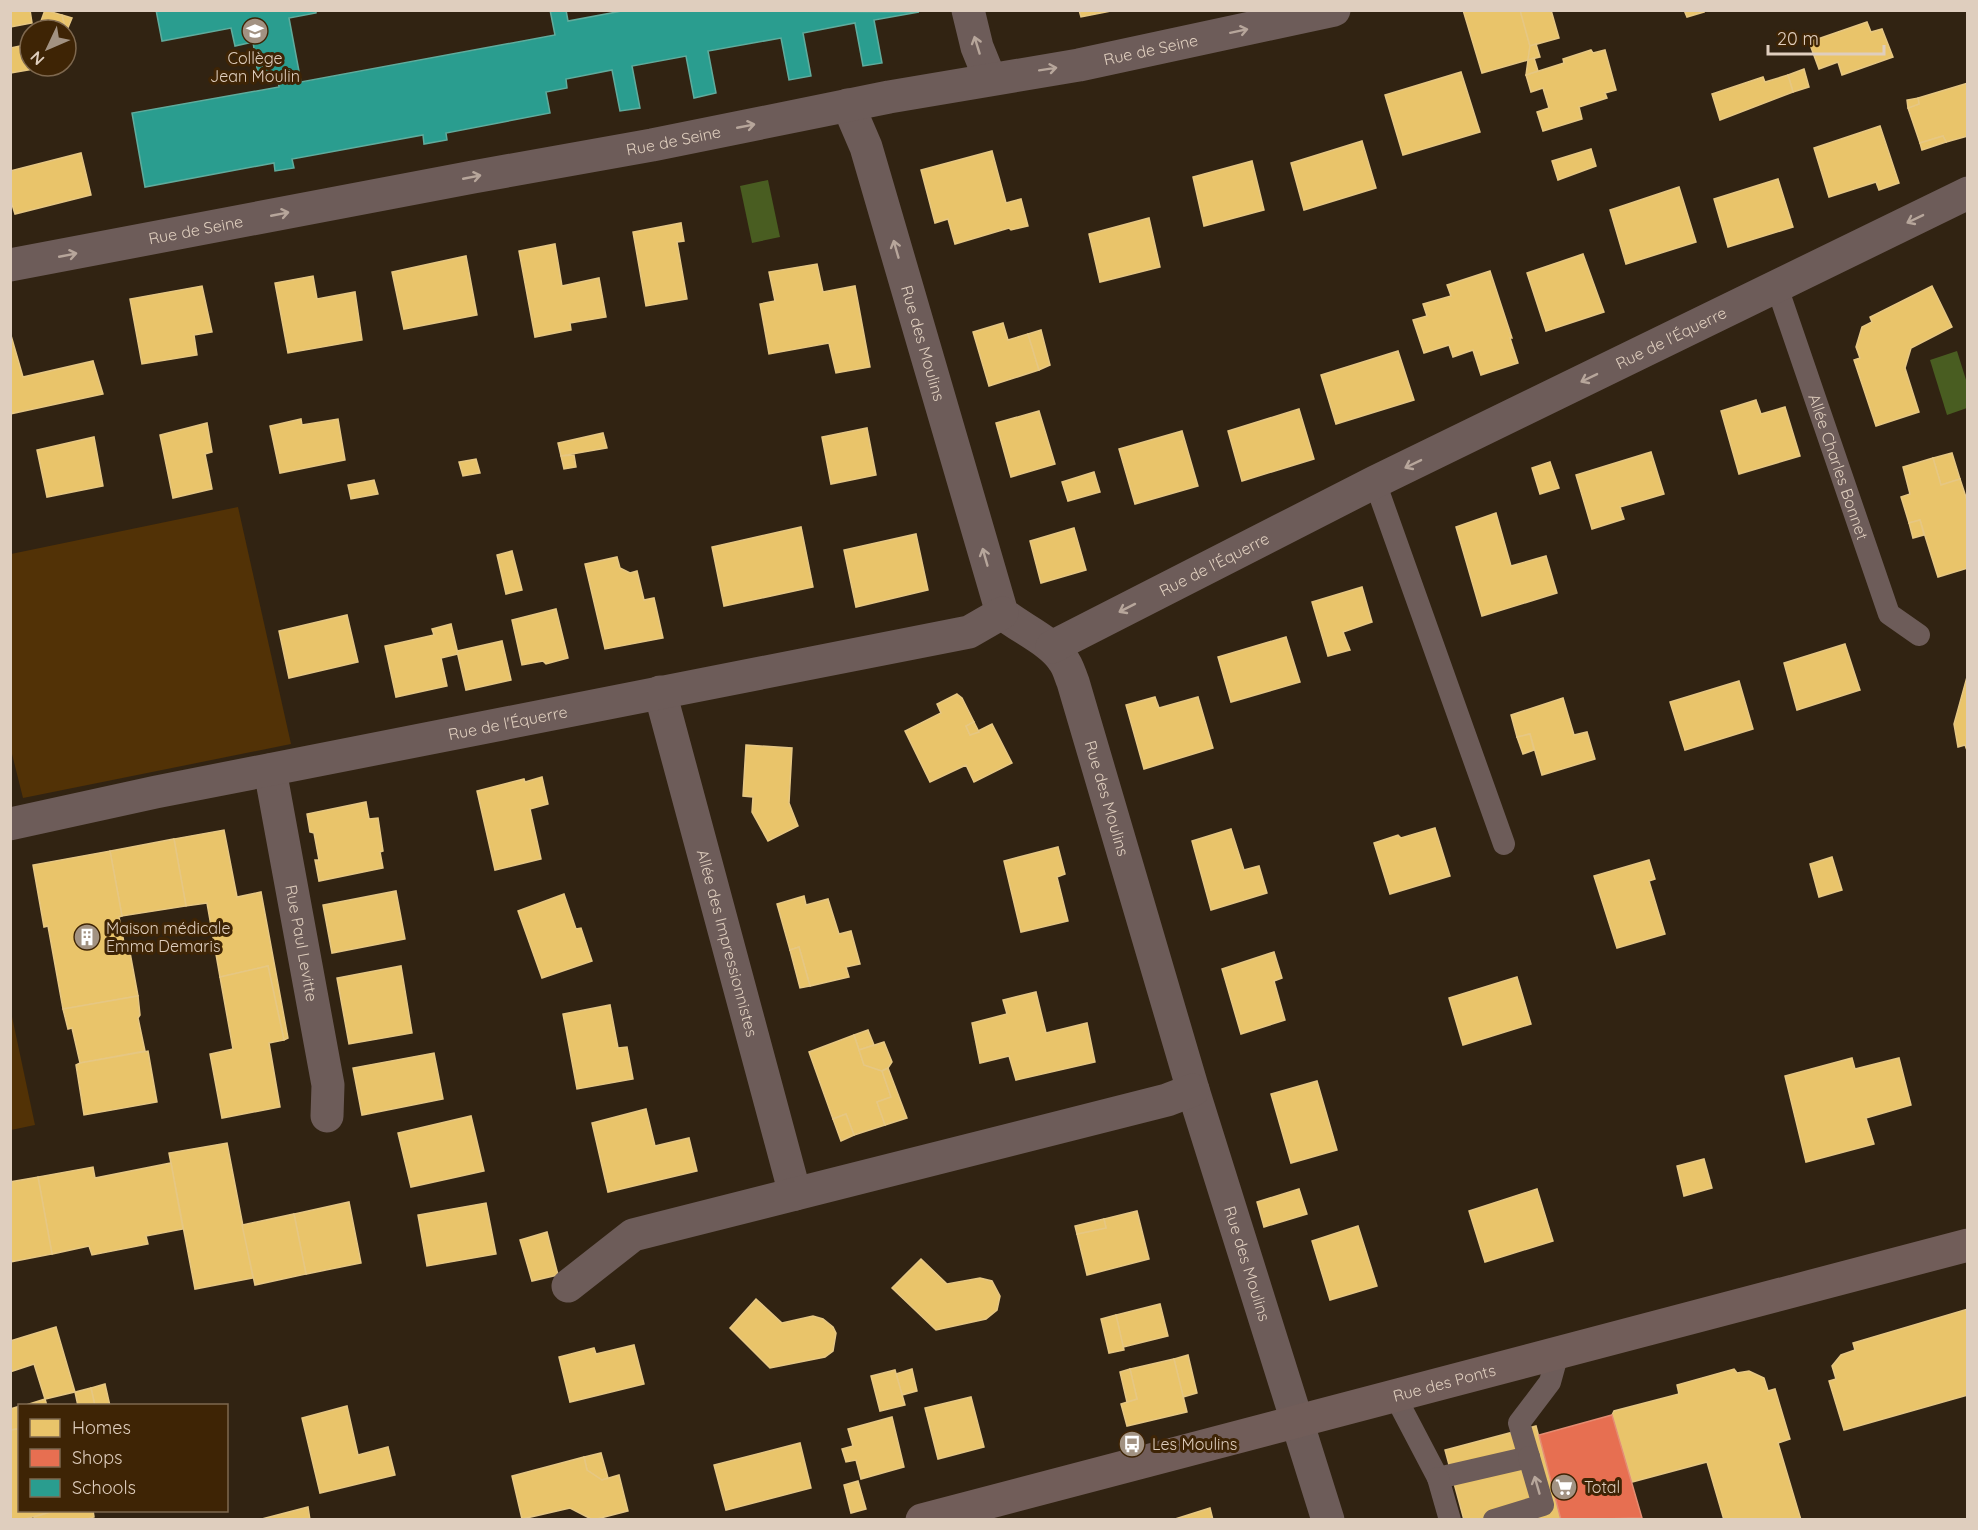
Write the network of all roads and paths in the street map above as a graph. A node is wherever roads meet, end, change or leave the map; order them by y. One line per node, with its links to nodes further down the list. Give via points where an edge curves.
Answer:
1 (968, 10): 3 (street, one-way to 1)
2 (1334, 10): 3 (street, Rue de Seine, one-way to 2, via 1079,65)
3 (990, 79): 4 (street, Rue de Seine)
4 (848, 105): 6 (street, Rue de Seine, one-way to 4); 9 (street, Rue des Moulins, one-way to 4, via 866,147)
5 (1968, 193): 7 (street, Rue de l'Équerre, one-way to 7)
6 (10, 265)
7 (1777, 287): 8 (street, Rue de l'Équerre, one-way to 8); 10 (lane, Allée Charles Bonnet, via 1889,614)
8 (1375, 482): 11 (street, Rue de l'Équerre, one-way to 11); 15 (lane)
9 (1002, 613): 11 (street, Rue des Moulins); 12 (street, Rue de l'Équerre, via 969,632)
10 (1919, 635)
11 (1052, 647): 16 (street, Rue des Moulins, via 1064,660 1073,682)
12 (660, 692): 13 (street, Rue de l'Équerre); 18 (street, Allée des Impressionnistes)
13 (270, 770): 14 (street, Rue de l'Équerre); 17 (street, Rue Paul Levitte, via 328,1085)
14 (10, 824)
15 (1504, 844)
16 (1193, 1090): 18 (street); 23 (street, Rue des Moulins)
17 (327, 1116)
18 (795, 1194): 20 (street, via 633,1235)
19 (1968, 1245): 21 (main road, Rue des Ponts)
20 (568, 1286)
21 (1558, 1353): 22 (main road, Rue des Ponts); 24 (lane, via 1550,1382 1519,1423)
22 (1395, 1396): 23 (main road, Rue des Ponts); 25 (lane)
23 (1298, 1421): 26 (main road, Rue des Ponts); 27 (street, Rue des Moulins)
24 (1529, 1457): 25 (lane); 29 (lane, one-way to 24, via 1543,1505)
25 (1438, 1478): 28 (lane)
26 (922, 1520)
27 (1328, 1520)
28 (1450, 1520)
29 (1494, 1520)

